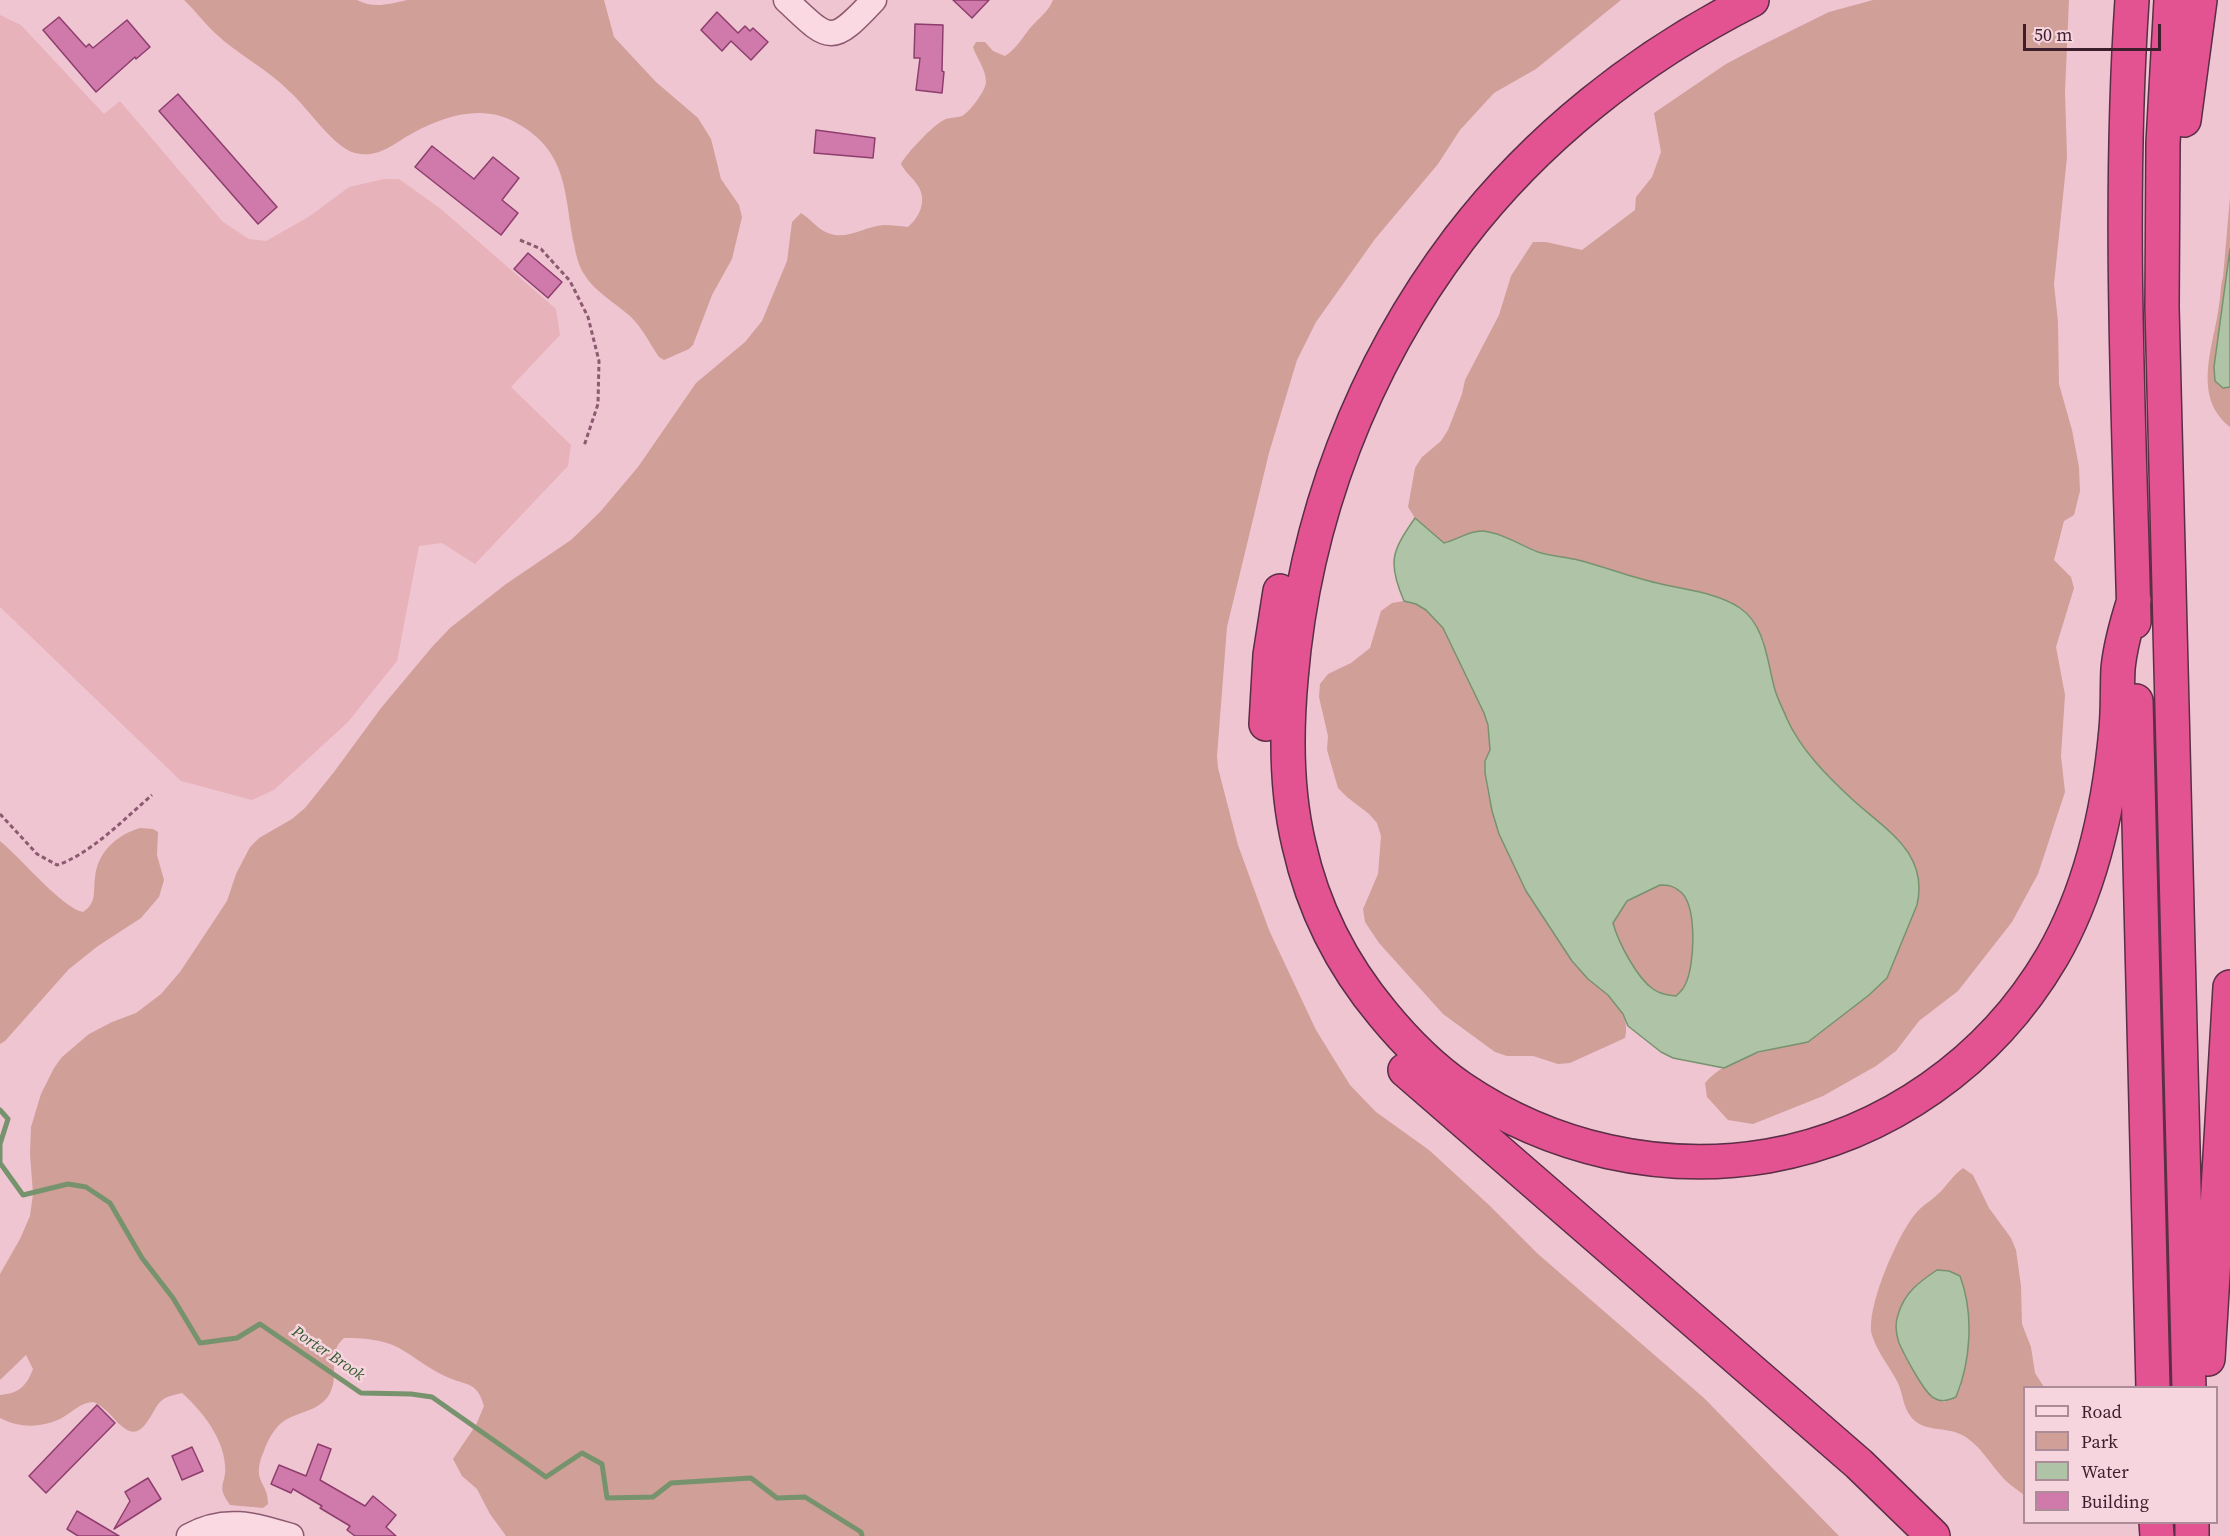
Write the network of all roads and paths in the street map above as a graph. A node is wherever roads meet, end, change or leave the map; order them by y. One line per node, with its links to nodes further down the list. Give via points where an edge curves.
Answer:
1 (786, 0): 2 (street, via 815,28 831,33 846,29)
2 (874, 0)
3 (1704, 0): 20 (highway, via 1612,60 1554,106 1507,151 1422,254 1362,353 1337,403 1310,473 1278,600 1267,701 1270,810 1285,880 1305,933 1341,996 1383,1048 1859,1464)
4 (1752, 0): 11 (highway, via 1690,34 1619,82 1518,170 1460,238 1420,295 1351,428 1321,514 1301,598 1288,736 1290,791 1302,859 1322,917 1349,967 1389,1021 1446,1077 1509,1116 1587,1147 1654,1159 1736,1160 1807,1147 1874,1121 1939,1084 1980,1050 2030,992 2067,928 2091,866 2103,814 2116,726 2118,663)
5 (2132, 0): 11 (highway, via 2125,248)
6 (2171, 0): 9 (highway, via 2163,143)
7 (2200, 0): 9 (highway)
8 (520, 240): 10 (path, via 541,249 570,281 588,317 599,361 598,404)
9 (2162, 307): 16 (highway)
10 (584, 446)
11 (2134, 600): 15 (highway)
12 (152, 795): 13 (path, via 103,837 70,860 57,864 37,854)
13 (0, 814)
14 (2230, 987): 17 (highway)
15 (2153, 1386)
16 (2189, 1386)
17 (2206, 1386)
18 (189, 1536): 19 (street, via 222,1523 254,1525)
19 (291, 1536)
20 (1933, 1536)

